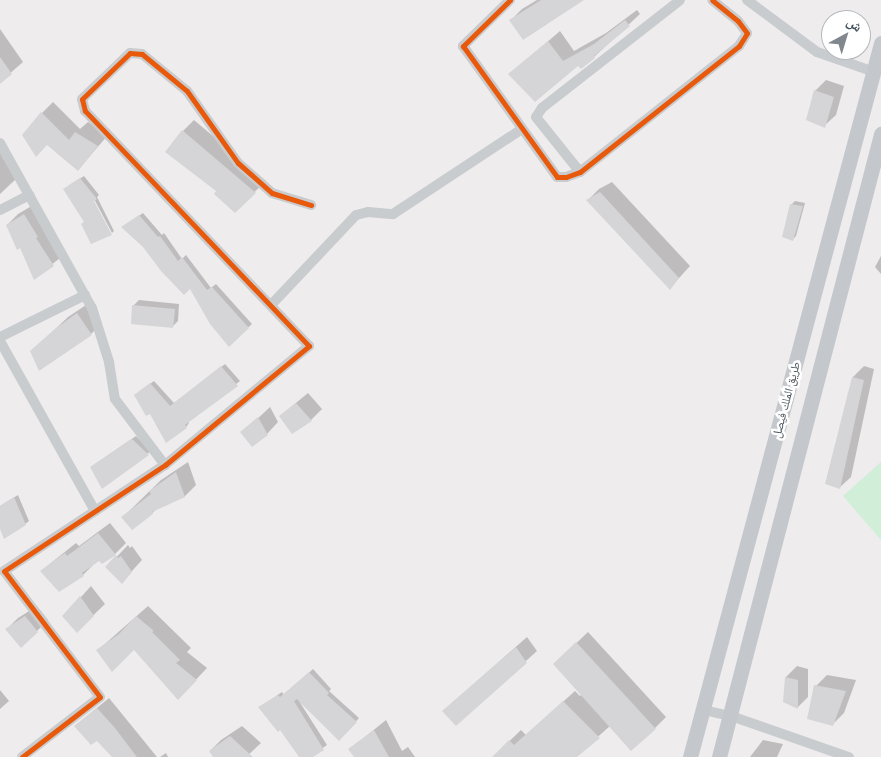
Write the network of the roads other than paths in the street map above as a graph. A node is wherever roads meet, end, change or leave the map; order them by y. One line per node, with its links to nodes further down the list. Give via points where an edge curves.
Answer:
1 (510, 0): 7 (street, via 463,46)
2 (680, 0): 11 (street, via 542,108 536,117)
3 (712, 0): 11 (street, via 738,21 747,33 739,46)
4 (747, 0): 6 (street, via 817,52)
5 (881, 43): 6 (main road, طريق الملك فيصل)
6 (874, 72): 20 (main road, طريق الملك فيصل)
7 (522, 129): 11 (street, via 557,177 566,178); 16 (street, via 393,214 368,212 356,215)
8 (881, 134): 10 (main road, طريق الملك فيصل)
9 (0, 144): 12 (street)
10 (877, 169): 21 (main road, طريق الملك فيصل)
11 (580, 172)
12 (29, 195): 14 (street); 15 (street)
13 (311, 205): 16 (street, via 272,193 238,163 187,91 142,54 130,52 82,99 85,110)
14 (0, 210)
15 (85, 295): 17 (street); 18 (street, via 110,362 115,399)
16 (271, 305): 18 (street, via 309,346)
17 (0, 339): 19 (street)
18 (165, 465): 19 (street)
19 (95, 511): 22 (street, via 4,571 100,697)
20 (704, 710): 21 (street); 23 (main road, طريق الملك فيصل)
21 (730, 716): 24 (main road, طريق الملك فيصل); 25 (street)
22 (22, 757)
23 (690, 757)
24 (719, 757)
25 (849, 757)

